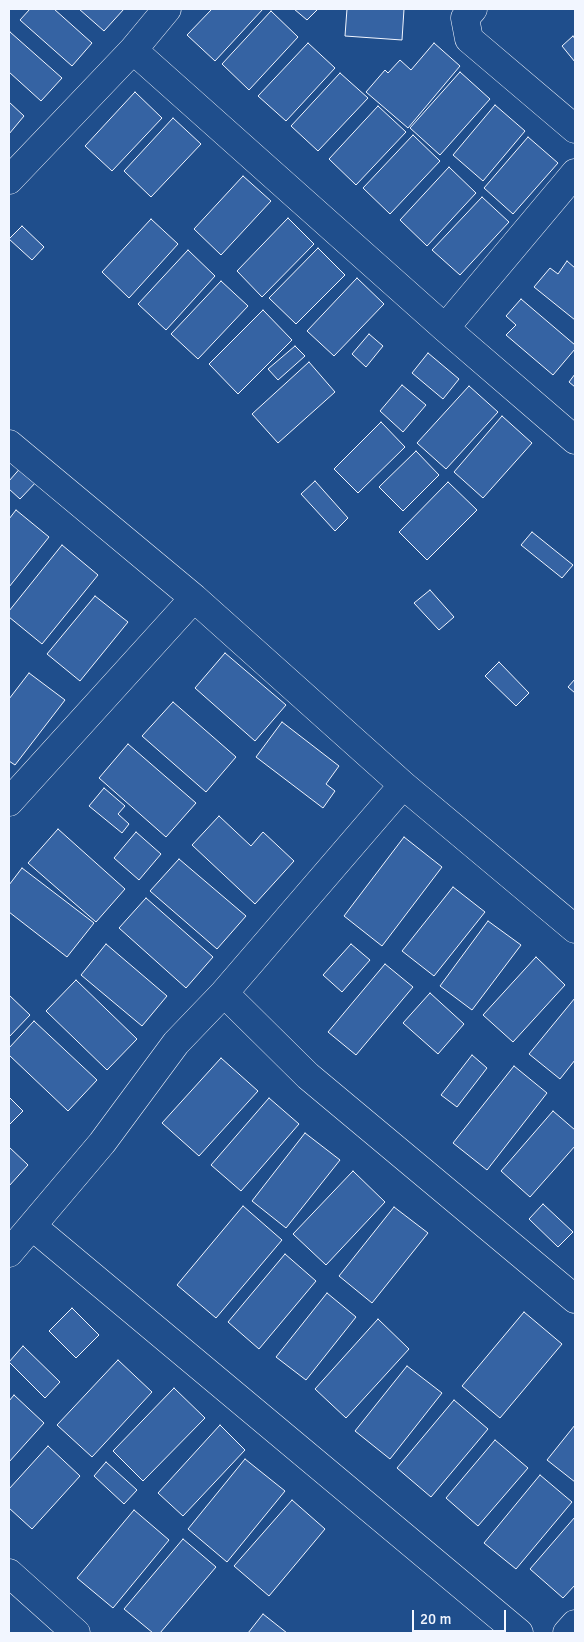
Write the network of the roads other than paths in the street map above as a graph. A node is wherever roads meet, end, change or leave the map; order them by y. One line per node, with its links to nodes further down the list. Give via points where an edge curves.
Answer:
1 (167, 9): 3 (street)
2 (473, 9): 4 (street, via 465,18 469,40)
3 (133, 50): 6 (street); 7 (street)
4 (575, 129)
5 (575, 173): 7 (street)
6 (9, 180)
7 (444, 328): 8 (street)
8 (575, 440)
9 (9, 444): 10 (street)
10 (194, 598): 11 (street); 12 (street)
11 (403, 785): 13 (street); 14 (street)
12 (9, 802)
13 (575, 929)
14 (224, 992): 15 (street, via 176,1043 102,1143); 17 (street, via 308,1076)
15 (32, 1226): 16 (street); 21 (street)
16 (9, 1252)
17 (575, 1299)
18 (9, 1572): 20 (street)
19 (575, 1624): 22 (street)
20 (76, 1633)
21 (519, 1633)
22 (567, 1633)

